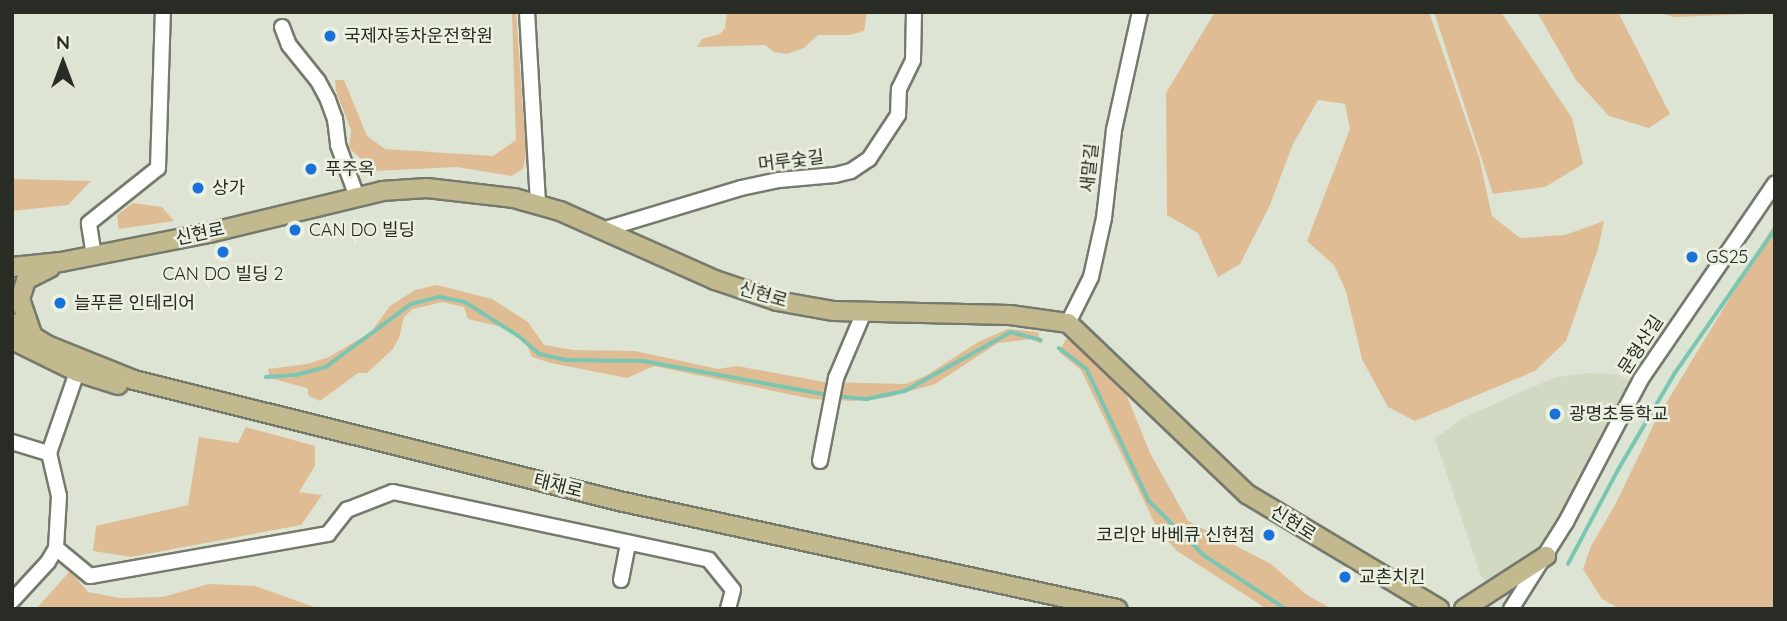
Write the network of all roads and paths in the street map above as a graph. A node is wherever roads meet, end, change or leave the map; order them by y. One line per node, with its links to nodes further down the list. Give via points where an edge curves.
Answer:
1 (163, 12): 10 (street, via 158,168 89,223)
2 (527, 12): 8 (street)
3 (915, 12): 9 (street, 머루숯길, via 913,60 899,89 898,115 869,159 835,175 741,188)
4 (1140, 12): 16 (street, 새말길, via 1114,130 1104,218 1091,277)
5 (282, 27): 7 (street, via 289,46 318,81 327,100)
6 (1775, 183): 26 (street, 문형산길, via 1641,379)
7 (357, 197): 8 (main road, 신현로, via 427,188); 10 (main road, 신현로)
8 (538, 205): 9 (main road, 신현로)
9 (602, 230): 14 (main road, 신현로, via 715,280 777,301)
10 (94, 256): 12 (main road, 신현로)
11 (12, 260): 12 (main road)
12 (61, 262): 13 (main road, 신현로); 18 (main road, via 26,280 20,299)
13 (12, 267)
14 (864, 312): 16 (main road, 신현로, via 1010,315); 23 (street, via 836,378)
15 (12, 323): 18 (main road, 태재로)
16 (1068, 323): 32 (main road, 신현로, via 1247,494)
17 (12, 332): 18 (main road, 태재로)
18 (29, 344): 19 (main road); 20 (main road, 태재로); 31 (main road, 태재로, via 134,380 467,464)
19 (78, 372): 20 (main road); 22 (street)
20 (155, 393): 30 (main road, 태재로, via 617,508)
21 (12, 442): 22 (street)
22 (49, 453): 25 (street, via 59,496)
23 (820, 461)
24 (628, 543): 25 (street, via 393,492 347,510 328,534 90,576); 27 (street); 29 (street, via 709,560 733,590)
25 (56, 548): 28 (street)
26 (1546, 556): 33 (main road); 34 (street, 문형산길)
27 (621, 580)
28 (12, 601)
29 (728, 609)
30 (1078, 609)
31 (1117, 609)
32 (1439, 609)
33 (1464, 609)
34 (1511, 609)

